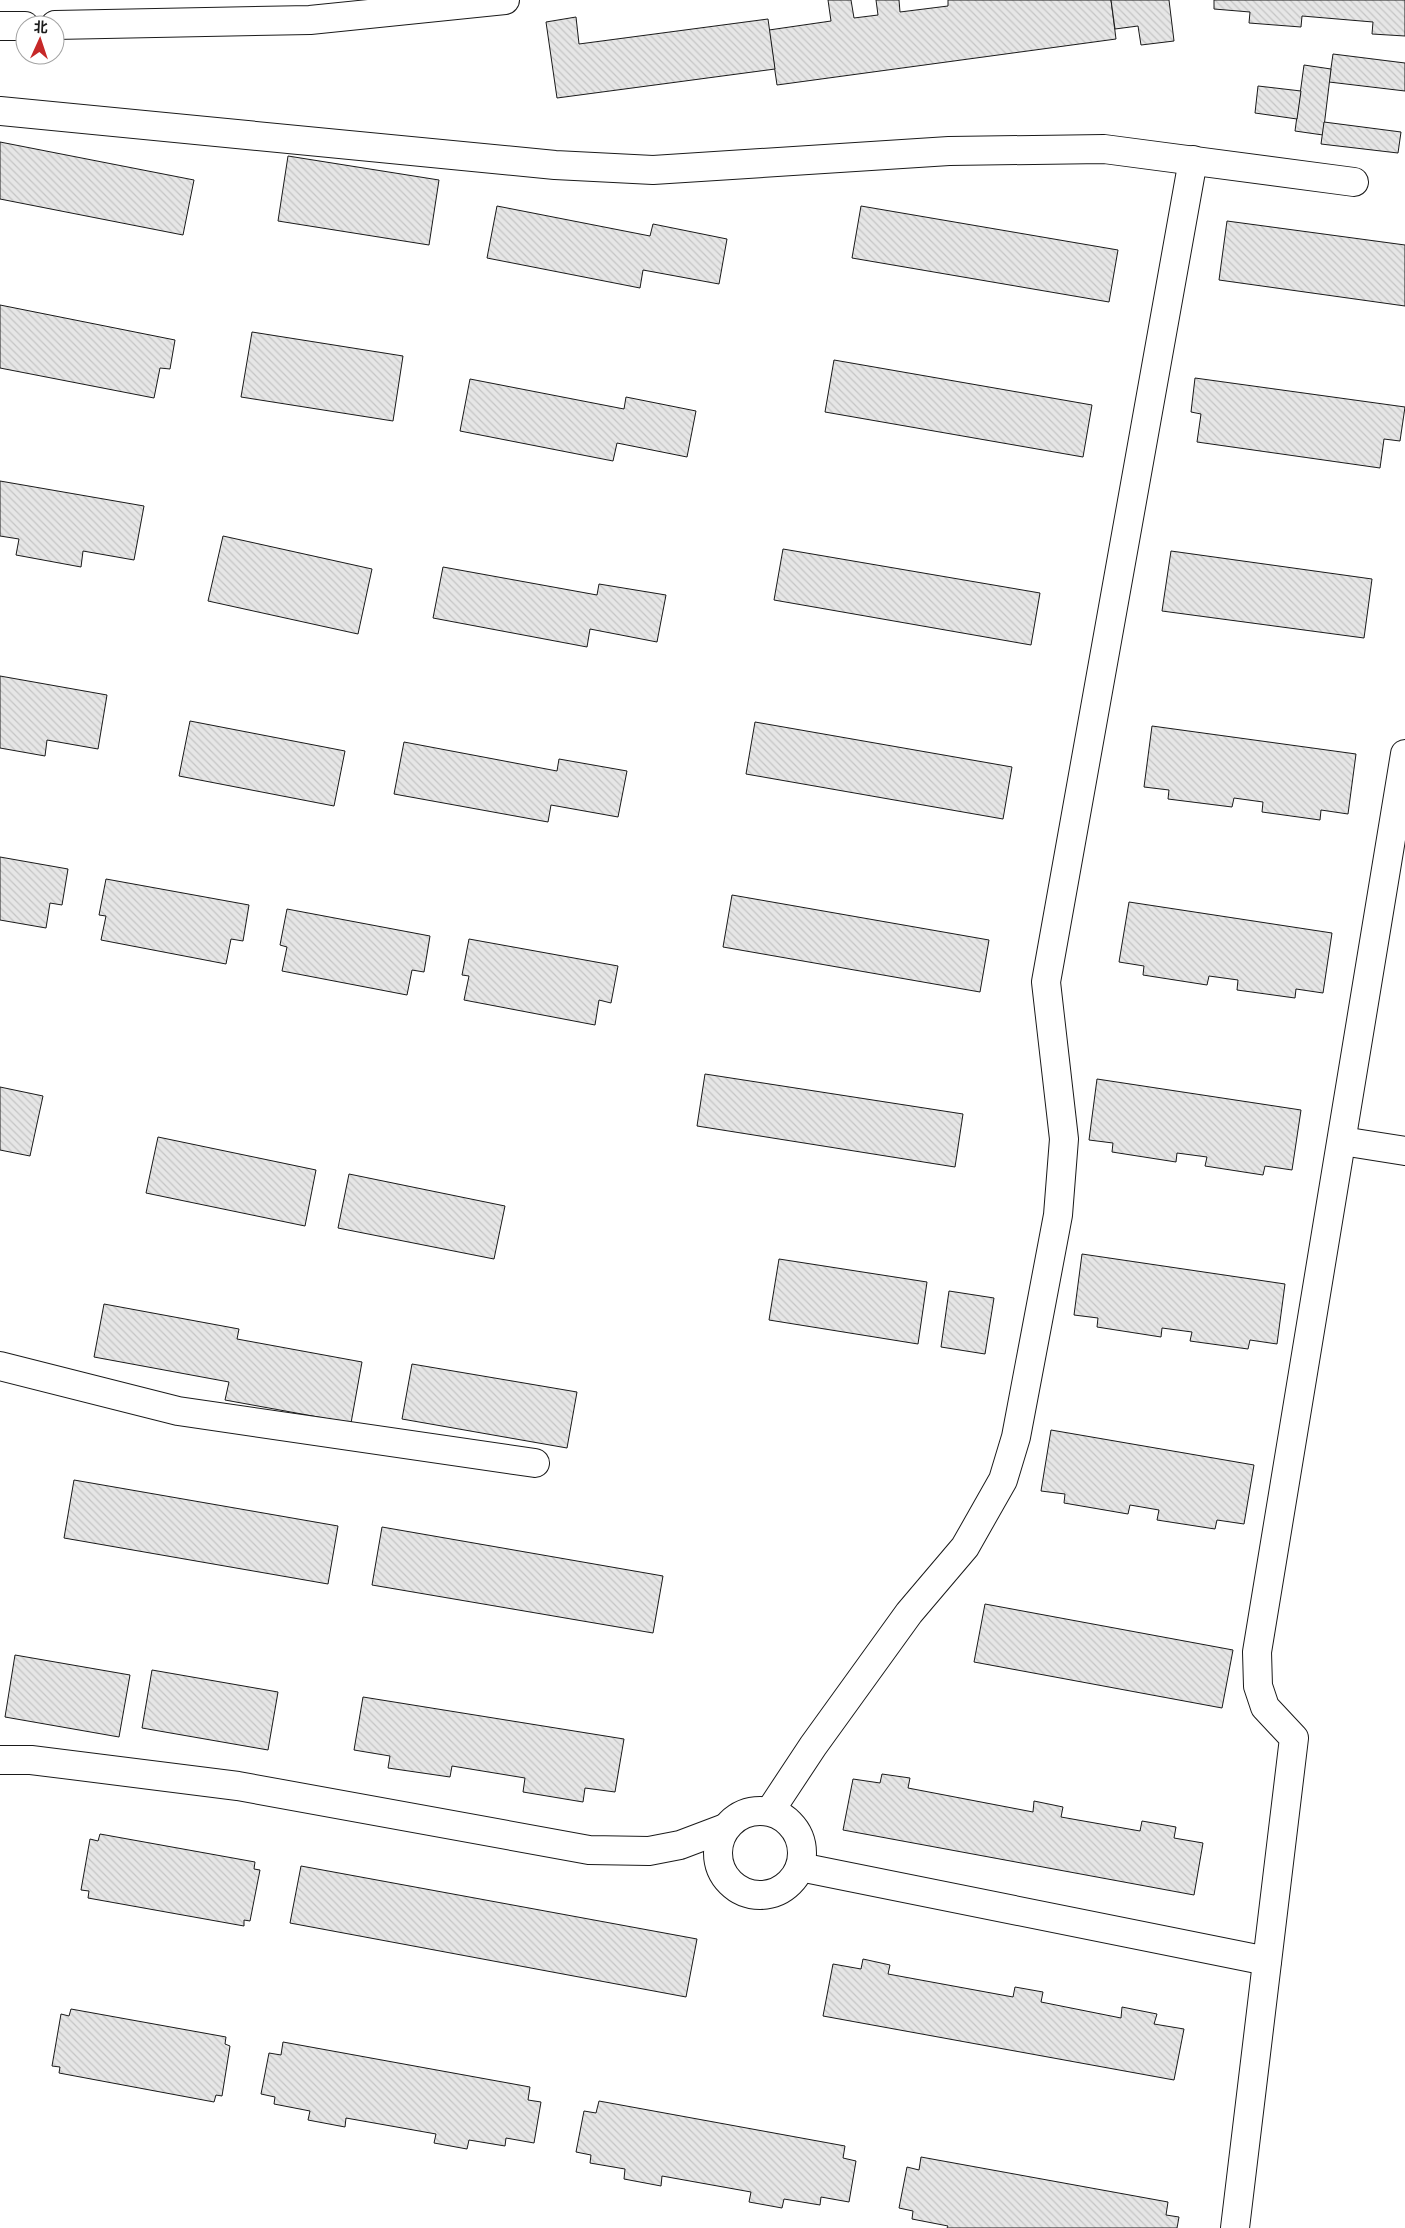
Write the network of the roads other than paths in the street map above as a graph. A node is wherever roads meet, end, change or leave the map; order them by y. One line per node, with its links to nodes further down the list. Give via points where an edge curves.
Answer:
1 (506, 0): 2 (street, via 310,20)
2 (65, 25)
3 (0, 26): 4 (street)
4 (15, 26)
5 (0, 111): 6 (street, via 555,165 654,170 948,151 1104,149)
6 (1193, 160): 7 (street); 14 (street, via 1046,982 1064,1139 1058,1215 1016,1437 1003,1480 965,1547 909,1613)
7 (1354, 182)
8 (1405, 754): 9 (street)
9 (1342, 1142): 10 (street); 17 (street, via 1257,1652 1258,1686 1265,1708 1294,1738)
10 (1405, 1151)
11 (0, 1366): 12 (street, via 178,1411)
12 (534, 1463)
13 (0, 1760): 15 (street, via 32,1760 238,1786 589,1850 649,1851 680,1845)
14 (770, 1811): 15 (street, via 753,1811 737,1817); 16 (street, via 785,1818 797,1830 802,1846)
15 (725, 1828): 16 (street, via 718,1844 719,1861 726,1877 738,1889 755,1895 772,1893 788,1885)
16 (800, 1867): 17 (street)
17 (1267, 1961): 18 (street)
18 (1236, 2228)

